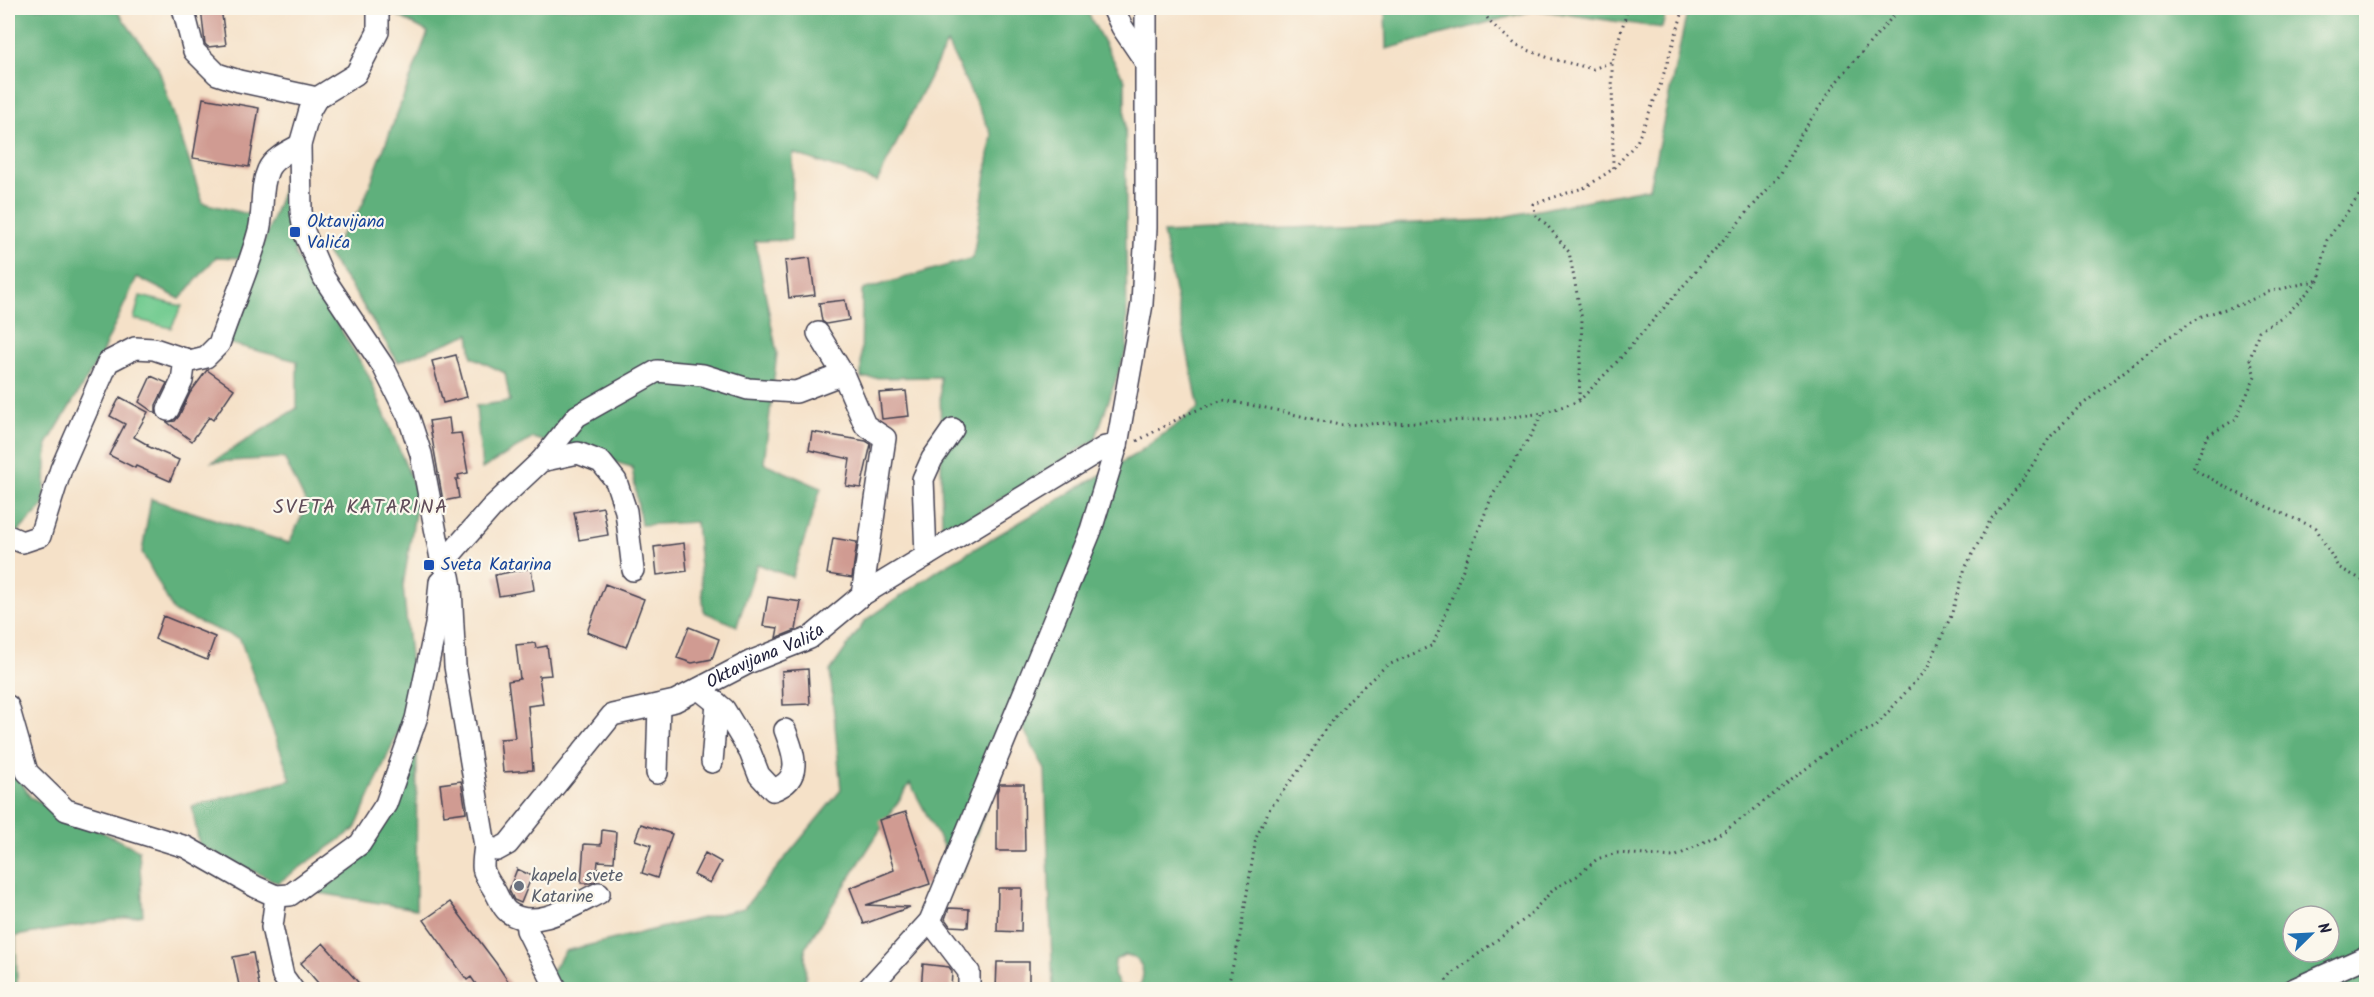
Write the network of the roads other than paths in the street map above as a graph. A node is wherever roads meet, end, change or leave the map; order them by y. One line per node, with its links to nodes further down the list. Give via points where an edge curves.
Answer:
1 (183, 8): 6 (street, via 194,51 217,74)
2 (378, 8): 6 (street, via 378,32 356,74)
3 (1113, 8): 5 (street)
4 (1146, 8): 5 (street)
5 (1145, 61): 13 (street, via 1146,228 1142,304)
6 (317, 98): 7 (street)
7 (300, 145): 9 (street, via 282,154 268,168 259,233 219,344 206,357); 17 (street, via 304,232 324,278 383,366 409,418 421,454)
8 (818, 333): 10 (street)
9 (186, 359): 11 (street, via 182,381); 15 (street, via 154,349 135,348 108,362 61,469 40,536 22,542)
10 (843, 374): 14 (street, via 796,392 748,389 703,375 657,371 576,416); 19 (street, via 865,425 885,438)
11 (168, 410)
12 (953, 429): 16 (street, via 924,478)
13 (1117, 445): 16 (street, Oktavijana Valića, via 1105,447); 31 (street, via 1090,530)
14 (541, 461): 17 (street, via 492,507); 18 (street, via 578,453 602,462 616,481 626,511)
15 (8, 536)
16 (926, 556): 19 (street, Oktavijana Valića)
17 (442, 564): 27 (street, via 451,587 455,666); 29 (street, via 436,625 416,719 386,804 360,844 290,895)
18 (633, 570)
19 (862, 595): 20 (street, Oktavijana Valića, via 810,638 750,662)
20 (699, 689): 21 (street); 22 (street, Oktavijana Valića)
21 (717, 704): 24 (street, via 737,728 759,775 773,790 786,785 793,773 794,753); 25 (street)
22 (660, 705): 26 (street); 27 (street, Oktavijana Valića, via 612,715 516,845 508,844 497,850)
23 (8, 706): 29 (street, via 27,772 66,810 186,847)
24 (785, 730)
25 (712, 762)
26 (657, 773)
27 (485, 846): 30 (street, via 482,869 506,911)
28 (598, 893): 30 (street, via 558,914)
29 (276, 896): 33 (street, via 272,927 283,976)
30 (526, 920): 34 (street, via 527,930)
31 (930, 921): 35 (street); 36 (street, via 969,972)
32 (2367, 957): 37 (street)
33 (293, 990)
34 (557, 990)
35 (867, 990)
36 (969, 990)
37 (2292, 990)

